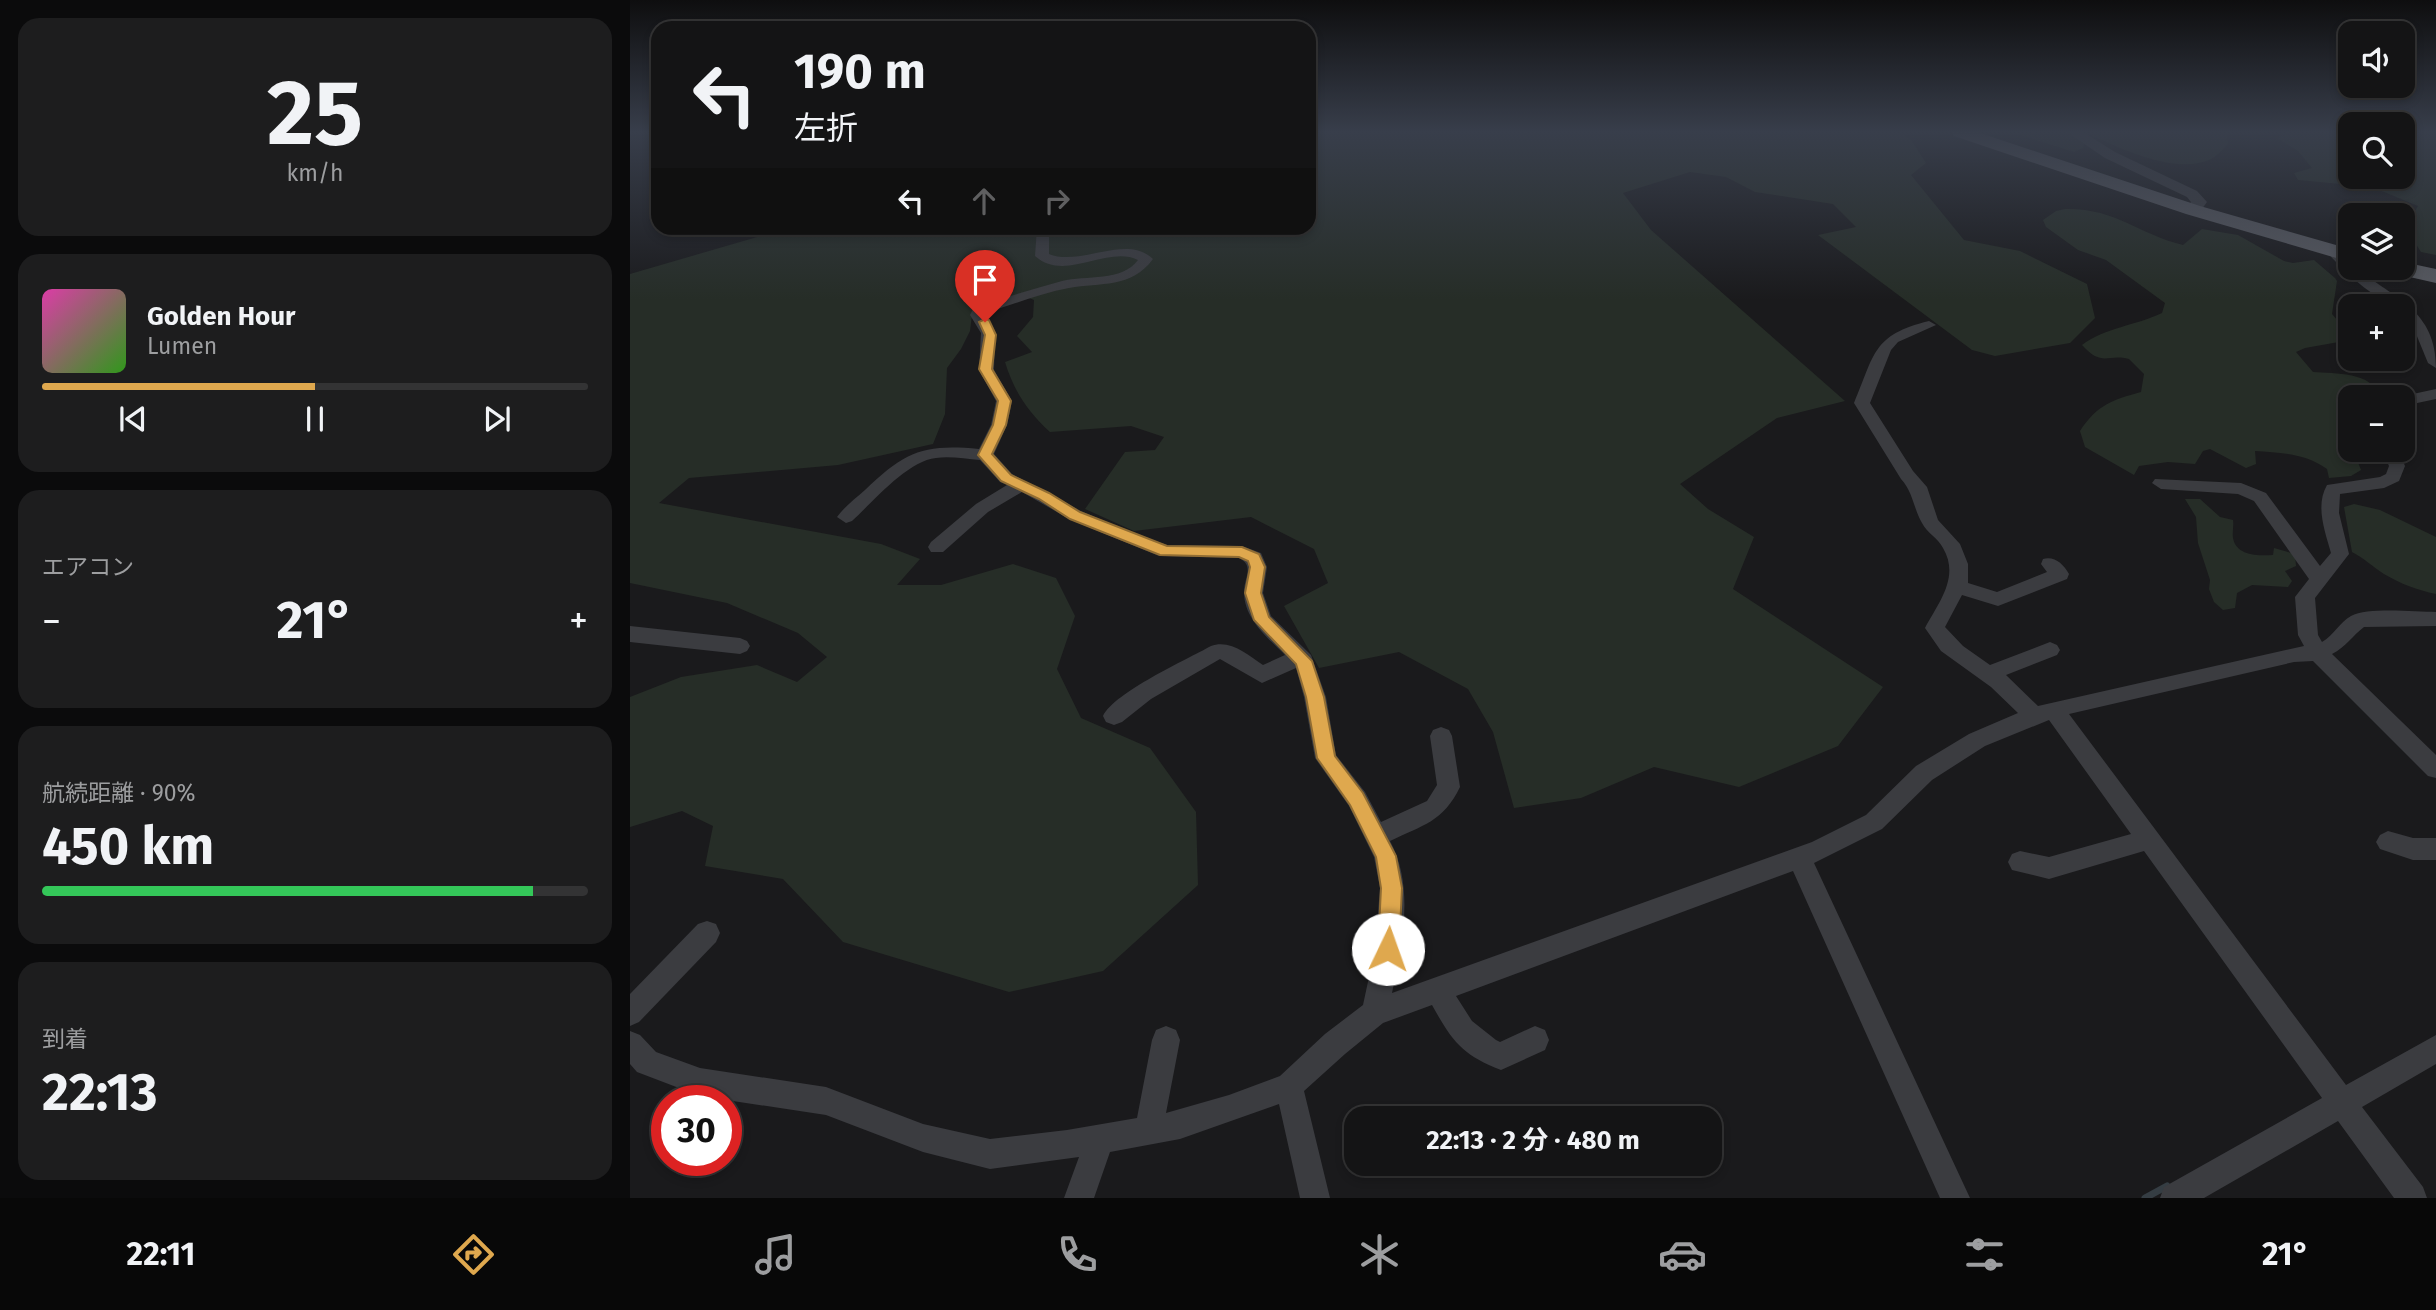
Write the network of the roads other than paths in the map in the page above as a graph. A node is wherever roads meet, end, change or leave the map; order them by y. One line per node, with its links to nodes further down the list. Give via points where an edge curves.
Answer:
1 (2127, 188): 3 (main road)
2 (2179, 188): 3 (street, via 2199,202)
3 (2193, 210): 5 (main road)
4 (1043, 235): 15 (street, via 1042,256 1048,260 1132,254 1146,259 1138,270 1110,280 1067,284 979,310 977,315 990,335 985,369 1004,401)
5 (2338, 253)
6 (2415, 271): 7 (main road)
7 (2436, 276)
8 (2364, 280): 9 (street)
9 (2384, 294)
10 (2415, 321): 12 (street)
11 (1929, 325): 23 (street, via 1893,339 1884,349 1862,403 1918,486 1930,522 1951,544 1959,564)
12 (2436, 363)
13 (2436, 394): 14 (street)
14 (2415, 398)
15 (985, 455): 18 (street, via 1006,478); 19 (street, via 931,453 919,457)
16 (2395, 462): 22 (street, via 2393,477 2384,482 2333,489 2330,508 2340,554)
17 (2161, 484): 22 (street, via 2241,489 2260,497)
18 (1021, 485): 20 (street, via 982,508); 29 (street, via 1075,515 1166,551 1242,552 1254,558 1258,567 1253,593 1262,620)
19 (846, 517)
20 (937, 547)
21 (2050, 564): 23 (street, via 2060,574 1998,599)
22 (2319, 579): 28 (street, via 2305,597 2304,612 2308,635)
23 (1957, 587): 30 (street, via 1935,628 1958,656)
24 (2436, 619): 28 (street, via 2360,620 2339,642)
25 (630, 634): 26 (street)
26 (740, 646)
27 (2050, 650): 30 (street)
28 (2318, 653): 31 (street, via 2294,654); 34 (street)
29 (1299, 657): 32 (street, via 1262,675 1218,651 1144,693); 35 (street, via 1315,697 1326,758 1357,799)
30 (1987, 674): 31 (street)
31 (2044, 712): 36 (street); 39 (street, via 1977,740 1924,773 1874,822)
32 (1114, 716)
33 (1441, 736): 35 (street, via 1449,787 1436,808)
34 (2436, 769)
35 (1376, 836): 44 (street, via 1386,856 1392,888 1388,949)
36 (2150, 839): 40 (street, via 2049,868); 50 (street)
37 (2388, 842): 38 (street)
38 (2436, 849)
39 (1800, 857): 42 (street); 55 (street)
40 (2020, 862)
41 (707, 933): 43 (street)
42 (1438, 991): 44 (street); 46 (street, via 1468,1040 1484,1051 1501,1056)
43 (630, 1013)
44 (1375, 1013): 49 (street)
45 (1166, 1040): 51 (street)
46 (1535, 1040)
47 (630, 1045): 52 (street, via 647,1062 700,1082 826,1101 923,1138 990,1154)
48 (2436, 1049): 50 (street)
49 (1289, 1086): 51 (street, via 1180,1125); 54 (street)
50 (2342, 1102): 56 (street); 57 (street)
51 (1149, 1130): 52 (street)
52 (1100, 1139): 53 (street)
53 (1079, 1198)
54 (1315, 1198)
55 (1955, 1198)
56 (2175, 1198)
57 (2412, 1198)

